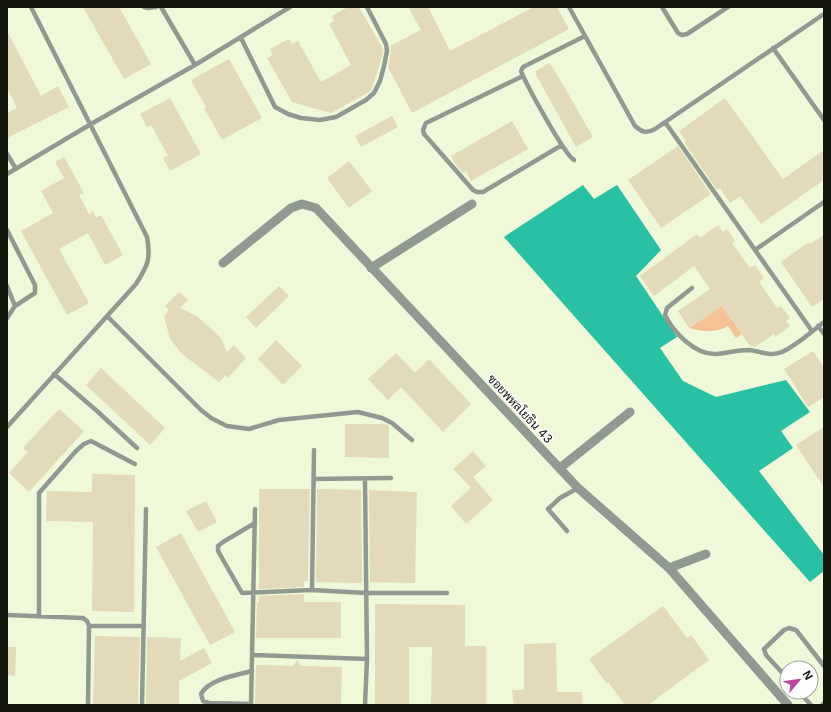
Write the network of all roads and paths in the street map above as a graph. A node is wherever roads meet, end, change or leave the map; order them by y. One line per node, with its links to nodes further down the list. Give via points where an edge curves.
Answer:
1 (31, 7): 18 (lane)
2 (144, 7): 3 (lane)
3 (156, 7)
4 (161, 7): 14 (lane)
5 (366, 7): 12 (lane, via 386,44 387,51 380,81 374,93 366,100 336,117 320,120 301,118 275,107)
6 (569, 7): 11 (lane)
7 (662, 7): 8 (lane, via 678,33 682,35)
8 (728, 7)
9 (287, 8): 12 (lane)
10 (824, 14): 13 (lane)
11 (584, 36): 15 (lane, via 523,66); 17 (lane, via 634,126 645,133)
12 (241, 38): 14 (lane)
13 (773, 48): 16 (lane); 17 (lane)
14 (195, 65): 18 (lane)
15 (523, 76): 19 (lane); 19 (lane, via 426,123 424,134 477,192 483,192)
16 (824, 120)
17 (664, 122): 27 (lane)
18 (90, 124): 22 (lane); 33 (lane, via 147,237 150,253 146,269 140,279)
19 (562, 145): 21 (lane)
20 (7, 154): 22 (lane)
21 (574, 160)
22 (16, 169): 23 (lane)
23 (7, 174)
24 (824, 202): 27 (lane)
25 (472, 204): 29 (street)
26 (7, 230): 32 (lane, via 35,285 36,293)
27 (755, 250): 37 (lane)
28 (222, 263): 29 (street, ซอยพหลโยธิน 43, via 291,208 302,204 316,208)
29 (371, 268): 46 (street, ซอยพหลโยธิน 43)
30 (7, 286): 32 (lane)
31 (692, 288): 37 (lane, via 667,308 665,315 678,334 706,354 740,350 755,350 770,355 781,353)
32 (15, 306): 34 (lane)
33 (108, 317): 39 (lane); 42 (lane, via 201,410 227,426 249,429 279,420 358,412 392,423)
34 (7, 318)
35 (824, 322): 36 (lane)
36 (818, 326): 37 (lane); 38 (lane)
37 (812, 331)
38 (824, 334)
39 (54, 374): 41 (lane); 43 (lane)
40 (630, 412): 46 (street)
41 (7, 427)
42 (412, 440)
43 (137, 448)
44 (314, 450): 48 (lane)
45 (135, 464): 62 (lane, via 91,441 76,451 39,493)
46 (560, 468): 50 (street, ซอยพหลโยธิน 43)
47 (391, 478): 49 (lane)
48 (314, 479): 49 (lane); 57 (lane)
49 (365, 479): 59 (lane)
50 (578, 488): 54 (lane, via 560,498 548,509); 56 (street, ซอยพหลโยธิน 43)
51 (146, 509): 64 (lane)
52 (255, 509): 53 (lane)
53 (255, 523): 58 (lane); 58 (lane, via 218,546 218,551 242,593)
54 (567, 531)
55 (706, 554): 56 (street)
56 (669, 568): 74 (street, ซอยพหลโยธิน 43)
57 (312, 590): 58 (lane); 59 (lane)
58 (254, 593): 65 (lane)
59 (366, 593): 60 (lane); 66 (lane)
60 (447, 593)
61 (7, 615): 62 (lane)
62 (39, 616): 63 (lane, via 83,618 88,621)
63 (89, 626): 64 (lane); 71 (lane)
64 (144, 626): 72 (lane)
65 (253, 655): 66 (lane); 69 (lane)
66 (366, 659): 73 (lane)
67 (824, 666): 68 (lane, via 796,630 789,628 764,649)
68 (779, 669)
69 (252, 671): 70 (lane); 70 (lane, via 213,683 201,694 203,702)
70 (251, 704)
71 (88, 705)
72 (142, 705)
73 (365, 705)
74 (788, 705)

